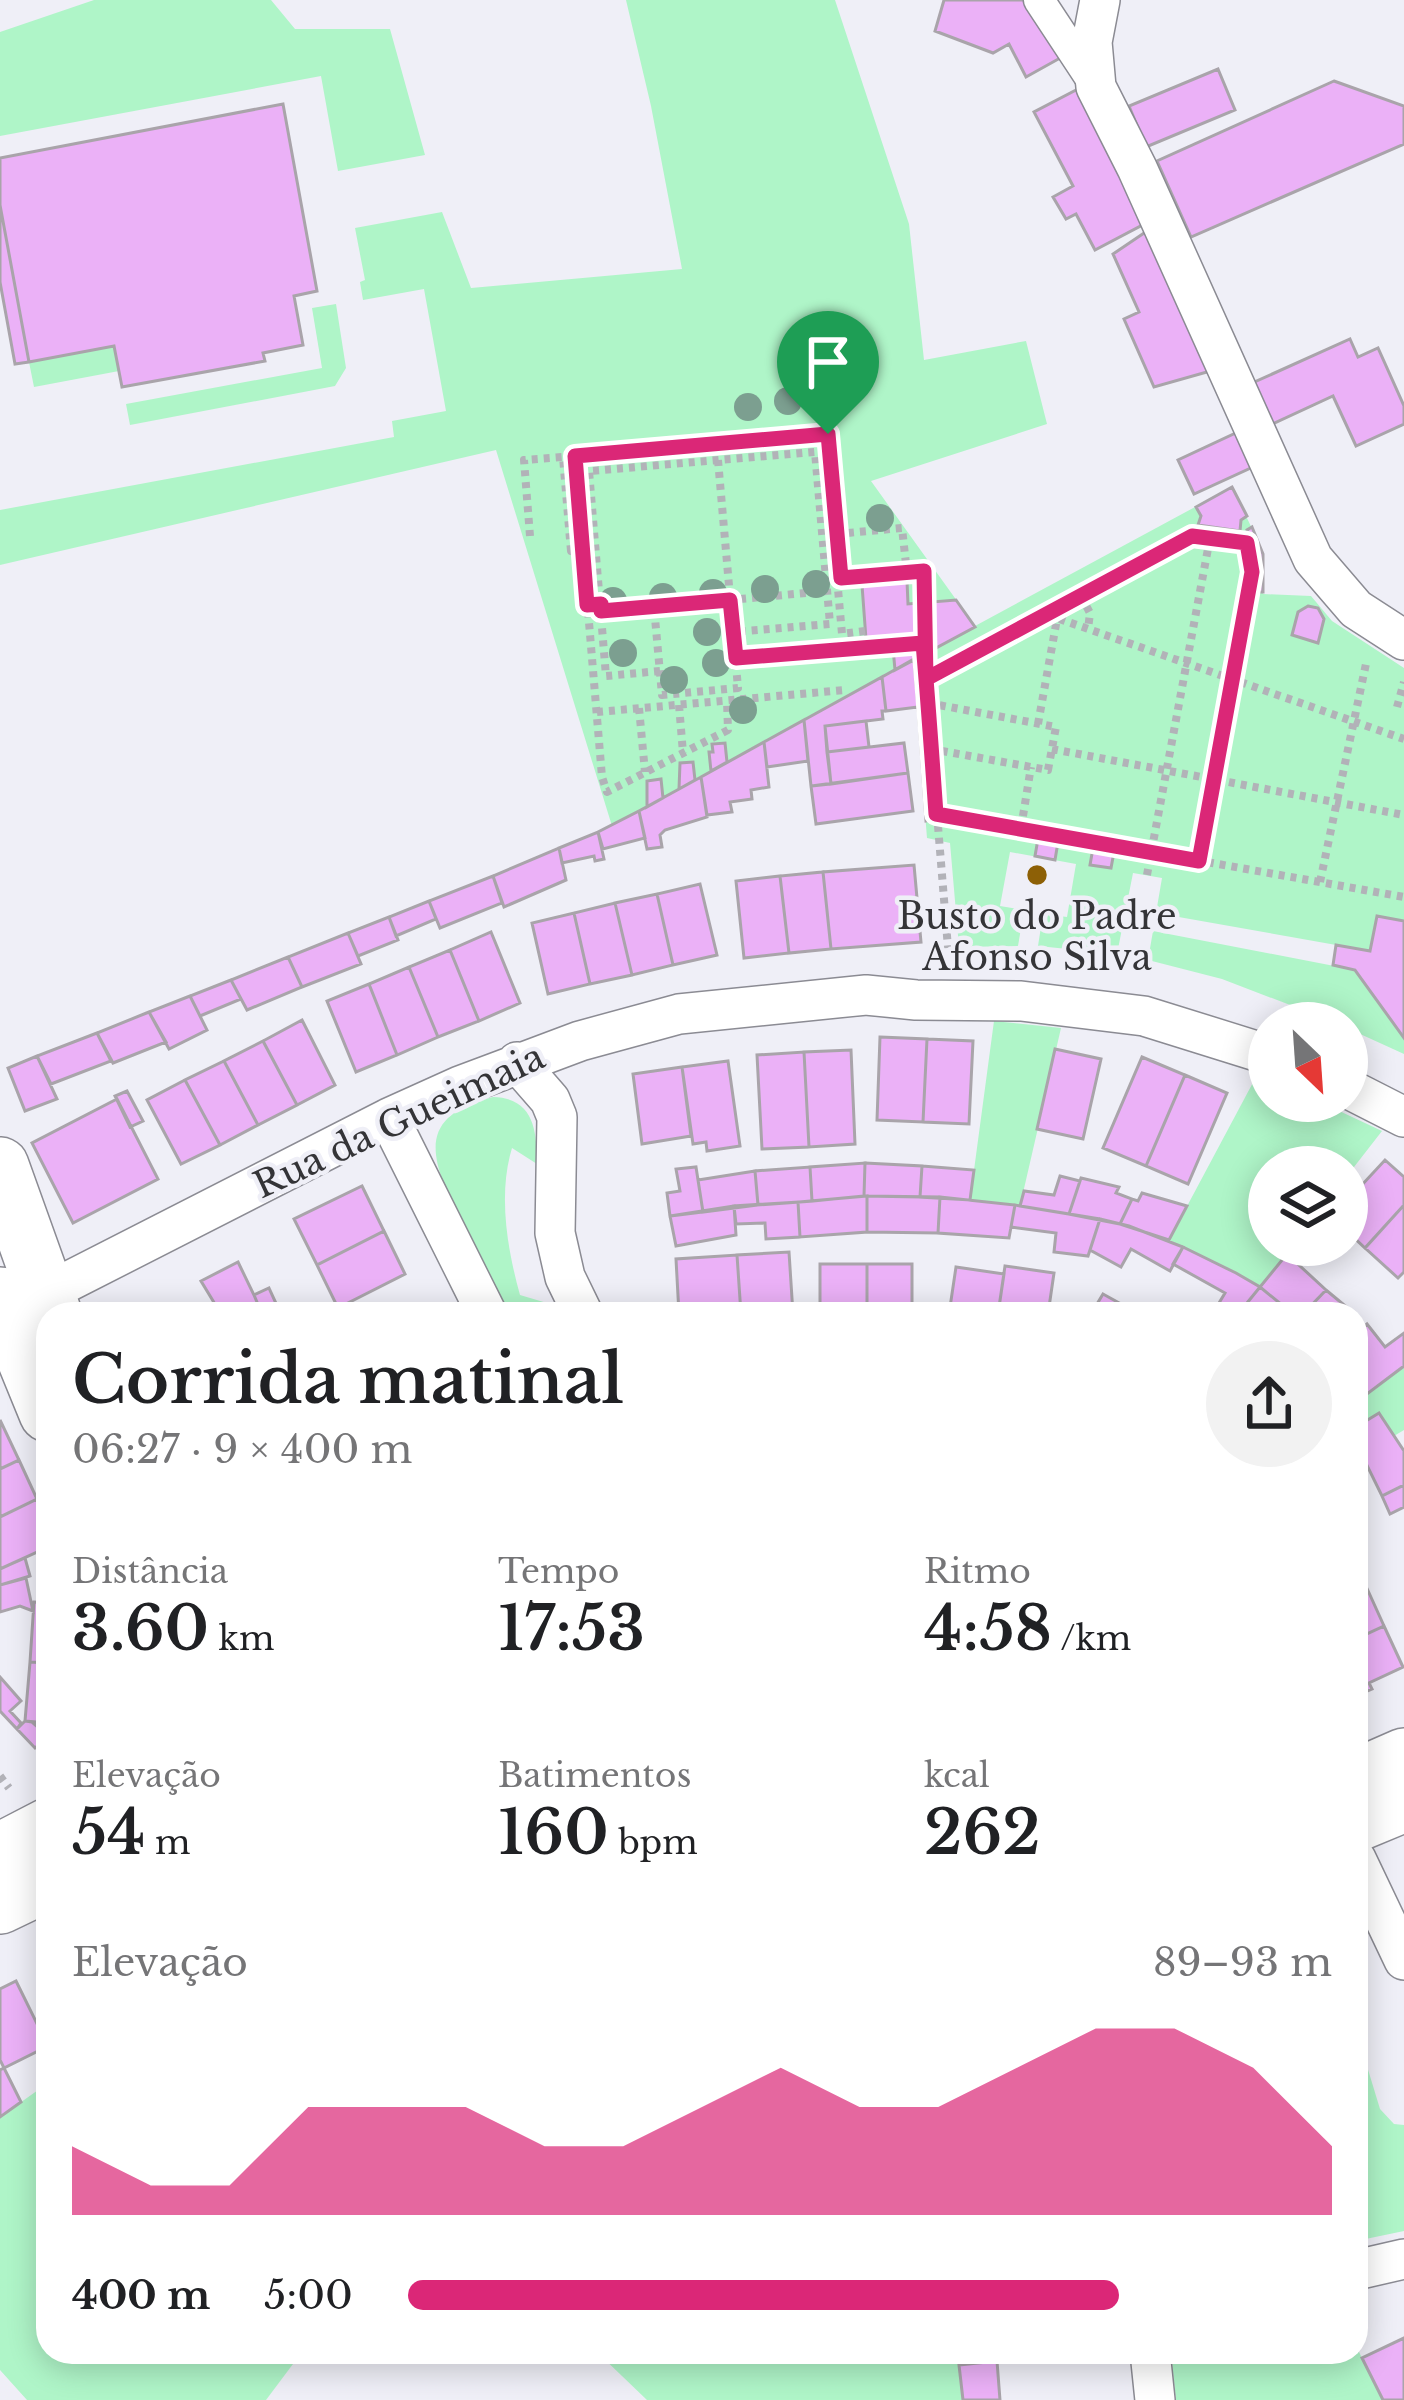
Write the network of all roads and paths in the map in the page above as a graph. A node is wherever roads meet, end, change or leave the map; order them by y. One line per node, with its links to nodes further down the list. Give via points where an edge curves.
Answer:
1 (1040, 0): 3 (street)
2 (1100, 0): 3 (street, via 1092,42)
3 (1096, 87): 22 (street, via 1312,559)
4 (575, 456): 5 (path); 7 (path, via 828,434); 10 (path)
5 (563, 457): 8 (path, via 524,460); 10 (path, via 571,551)
6 (718, 460): 12 (path, via 815,452); 14 (path); 17 (path, via 590,471)
7 (836, 534): 11 (path, via 902,528); 12 (path)
8 (530, 536)
9 (1210, 538): 13 (path, via 1192,536); 25 (path); 28 (path, via 1247,543 1252,554)
10 (583, 550): 15 (path)
11 (907, 573): 12 (path); 23 (path, via 924,571)
12 (833, 584): 14 (path); 20 (path, via 842,634); 21 (path, via 830,624)
13 (1081, 596): 18 (path); 19 (path)
14 (730, 600): 16 (path); 21 (path)
15 (587, 605): 17 (path); 36 (path)
16 (654, 607): 17 (path); 26 (path)
17 (601, 608): 26 (path, via 607,676)
18 (1052, 616): 19 (path); 27 (path); 38 (path)
19 (1088, 629): 25 (path)
20 (866, 631)
21 (733, 632): 24 (path)
22 (1387, 642): 37 (path)
23 (923, 643): 24 (path); 27 (path)
24 (736, 658): 26 (path, via 738,688 662,695)
25 (1187, 664): 28 (path); 44 (path)
26 (660, 671)
27 (926, 679): 32 (path)
28 (1232, 679): 37 (path); 46 (path)
29 (1404, 682): 34 (path)
30 (845, 690): 31 (path)
31 (727, 700): 33 (path); 42 (path, via 728,730)
32 (928, 704): 38 (path); 41 (path)
33 (679, 705): 35 (path); 42 (path)
34 (1397, 707)
35 (639, 708): 36 (path); 45 (path)
36 (597, 712): 45 (path, via 608,792)
37 (1353, 722): 39 (path); 47 (path)
38 (1038, 724): 40 (path, via 1056,727)
39 (1404, 739)
40 (1052, 748): 43 (path, via 1048,770); 44 (path)
41 (932, 749): 43 (path); 48 (path)
42 (683, 753): 45 (path)
43 (1030, 767): 50 (path)
44 (1168, 770): 46 (path); 51 (path)
45 (645, 773)
46 (1214, 779): 47 (path); 52 (path)
47 (1337, 802): 49 (path); 54 (path)
48 (936, 814): 50 (path); 56 (path)
49 (1404, 815)
50 (1021, 828): 51 (path)
51 (1154, 853): 52 (path); 53 (path)
52 (1199, 861): 54 (path)
53 (1147, 875)
54 (1320, 882): 55 (path)
55 (1404, 897)
56 (948, 948)
57 (1248, 1048): 58 (street, Rua da Gueimaia, via 1096,1007 866,994 679,1014)
58 (517, 1062): 61 (street, Rua da Gueimaia); 65 (street, via 556,1117 555,1233)
59 (1368, 1099): 60 (street)
60 (1404, 1117)
61 (389, 1118): 63 (street, Rua da Gueimaia); 64 (street)
62 (0, 1166): 63 (main road)
63 (32, 1301)
64 (481, 1302)
65 (577, 1302)
66 (1404, 1757): 67 (main road)
67 (1368, 1773)
68 (0, 1776): 70 (path)
69 (1404, 1804): 71 (main road)
70 (28, 1808): 72 (main road)
71 (1368, 1818)
72 (0, 1852)
73 (1368, 1884): 76 (street)
74 (36, 1888): 75 (main road)
75 (0, 1905)
76 (1404, 1960)
77 (1404, 2259): 78 (street)
78 (1368, 2267)
79 (1151, 2364): 80 (street)
80 (1155, 2400)

